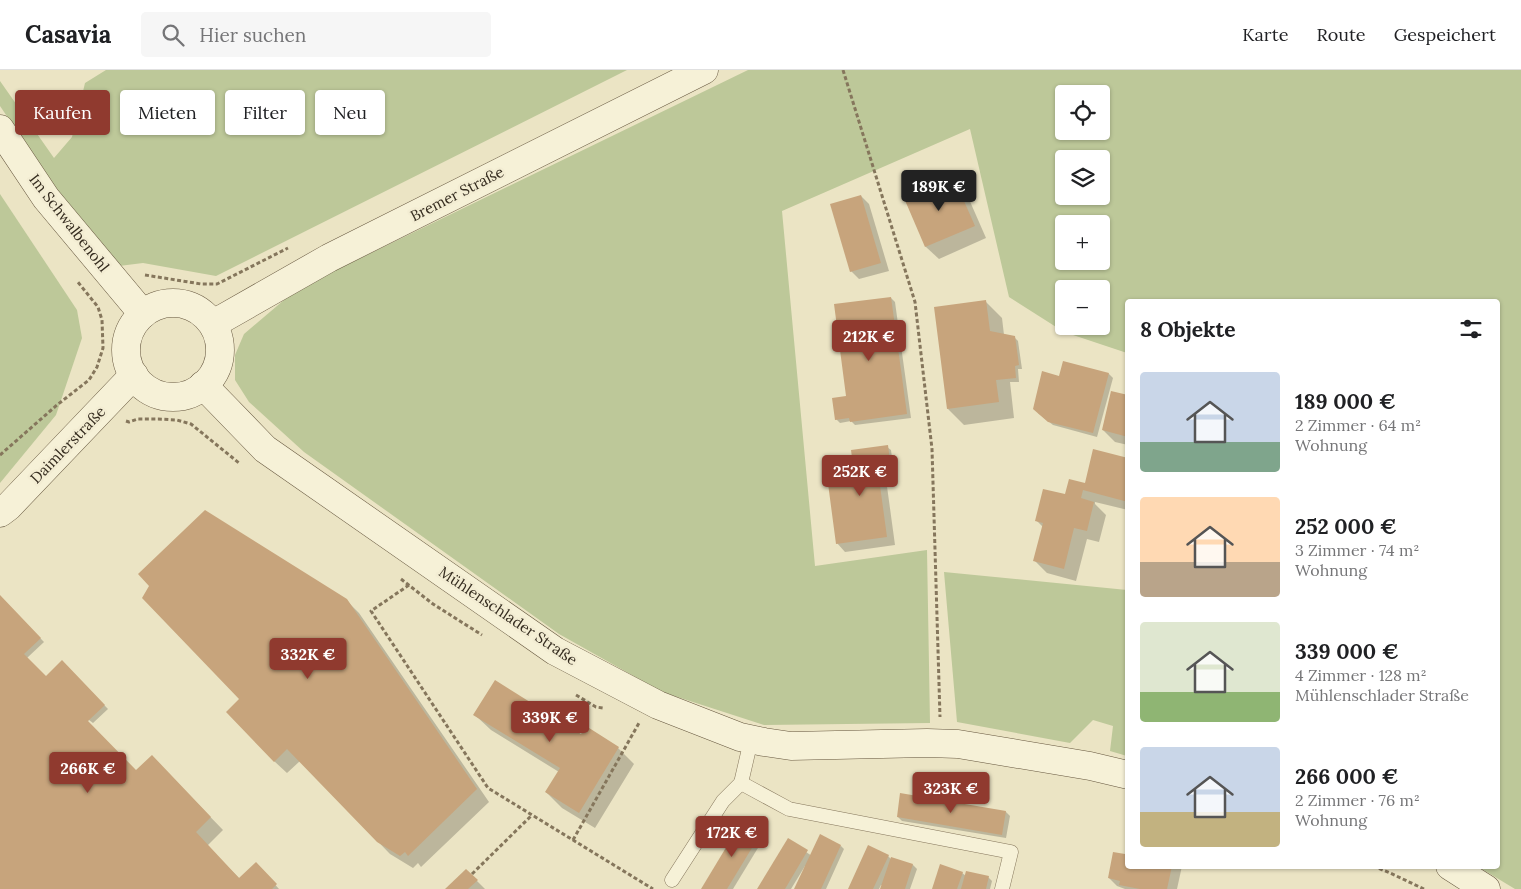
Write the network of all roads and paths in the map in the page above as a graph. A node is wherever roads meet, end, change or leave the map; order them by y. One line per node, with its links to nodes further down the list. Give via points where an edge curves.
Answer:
1 (704, 70): 8 (street, Bremer Straße, via 329,258)
2 (843, 70): 17 (path, via 915,302 932,449)
3 (0, 128): 5 (street, Im Schwalbenohl, via 46,198)
4 (296, 244): 5 (path, via 217,284 133,274)
5 (119, 286): 6 (path); 7 (street, Im Schwalbenohl)
6 (97, 305)
7 (144, 314): 8 (street, via 157,305 188,305 202,312); 10 (street, via 132,330 126,349)
8 (213, 324): 11 (street, via 219,337 220,352 217,366)
9 (103, 331): 12 (path, via 103,348 89,380)
10 (134, 375): 11 (street, via 157,394 186,394); 13 (street, Daimlerstraße)
11 (204, 386): 16 (street, Mühlenschlader Straße, via 265,449 555,651 658,705)
12 (0, 455)
13 (0, 513)
14 (409, 585): 20 (path, via 371,611 488,788)
15 (642, 718): 21 (path)
16 (751, 740): 17 (street, Mühlenschlader Straße, via 792,746); 19 (lane)
17 (941, 743): 18 (street, Mühlenschlader Straße)
18 (1125, 774)
19 (741, 783): 25 (lane, via 724,801); 27 (lane, via 789,809 1011,852)
20 (532, 815): 21 (path); 24 (path)
21 (573, 840): 26 (path)
22 (1380, 869): 28 (path)
23 (1455, 869): 29 (street)
24 (472, 874)
25 (672, 880)
26 (653, 889)
27 (1002, 889)
28 (1424, 889)
29 (1486, 889)

